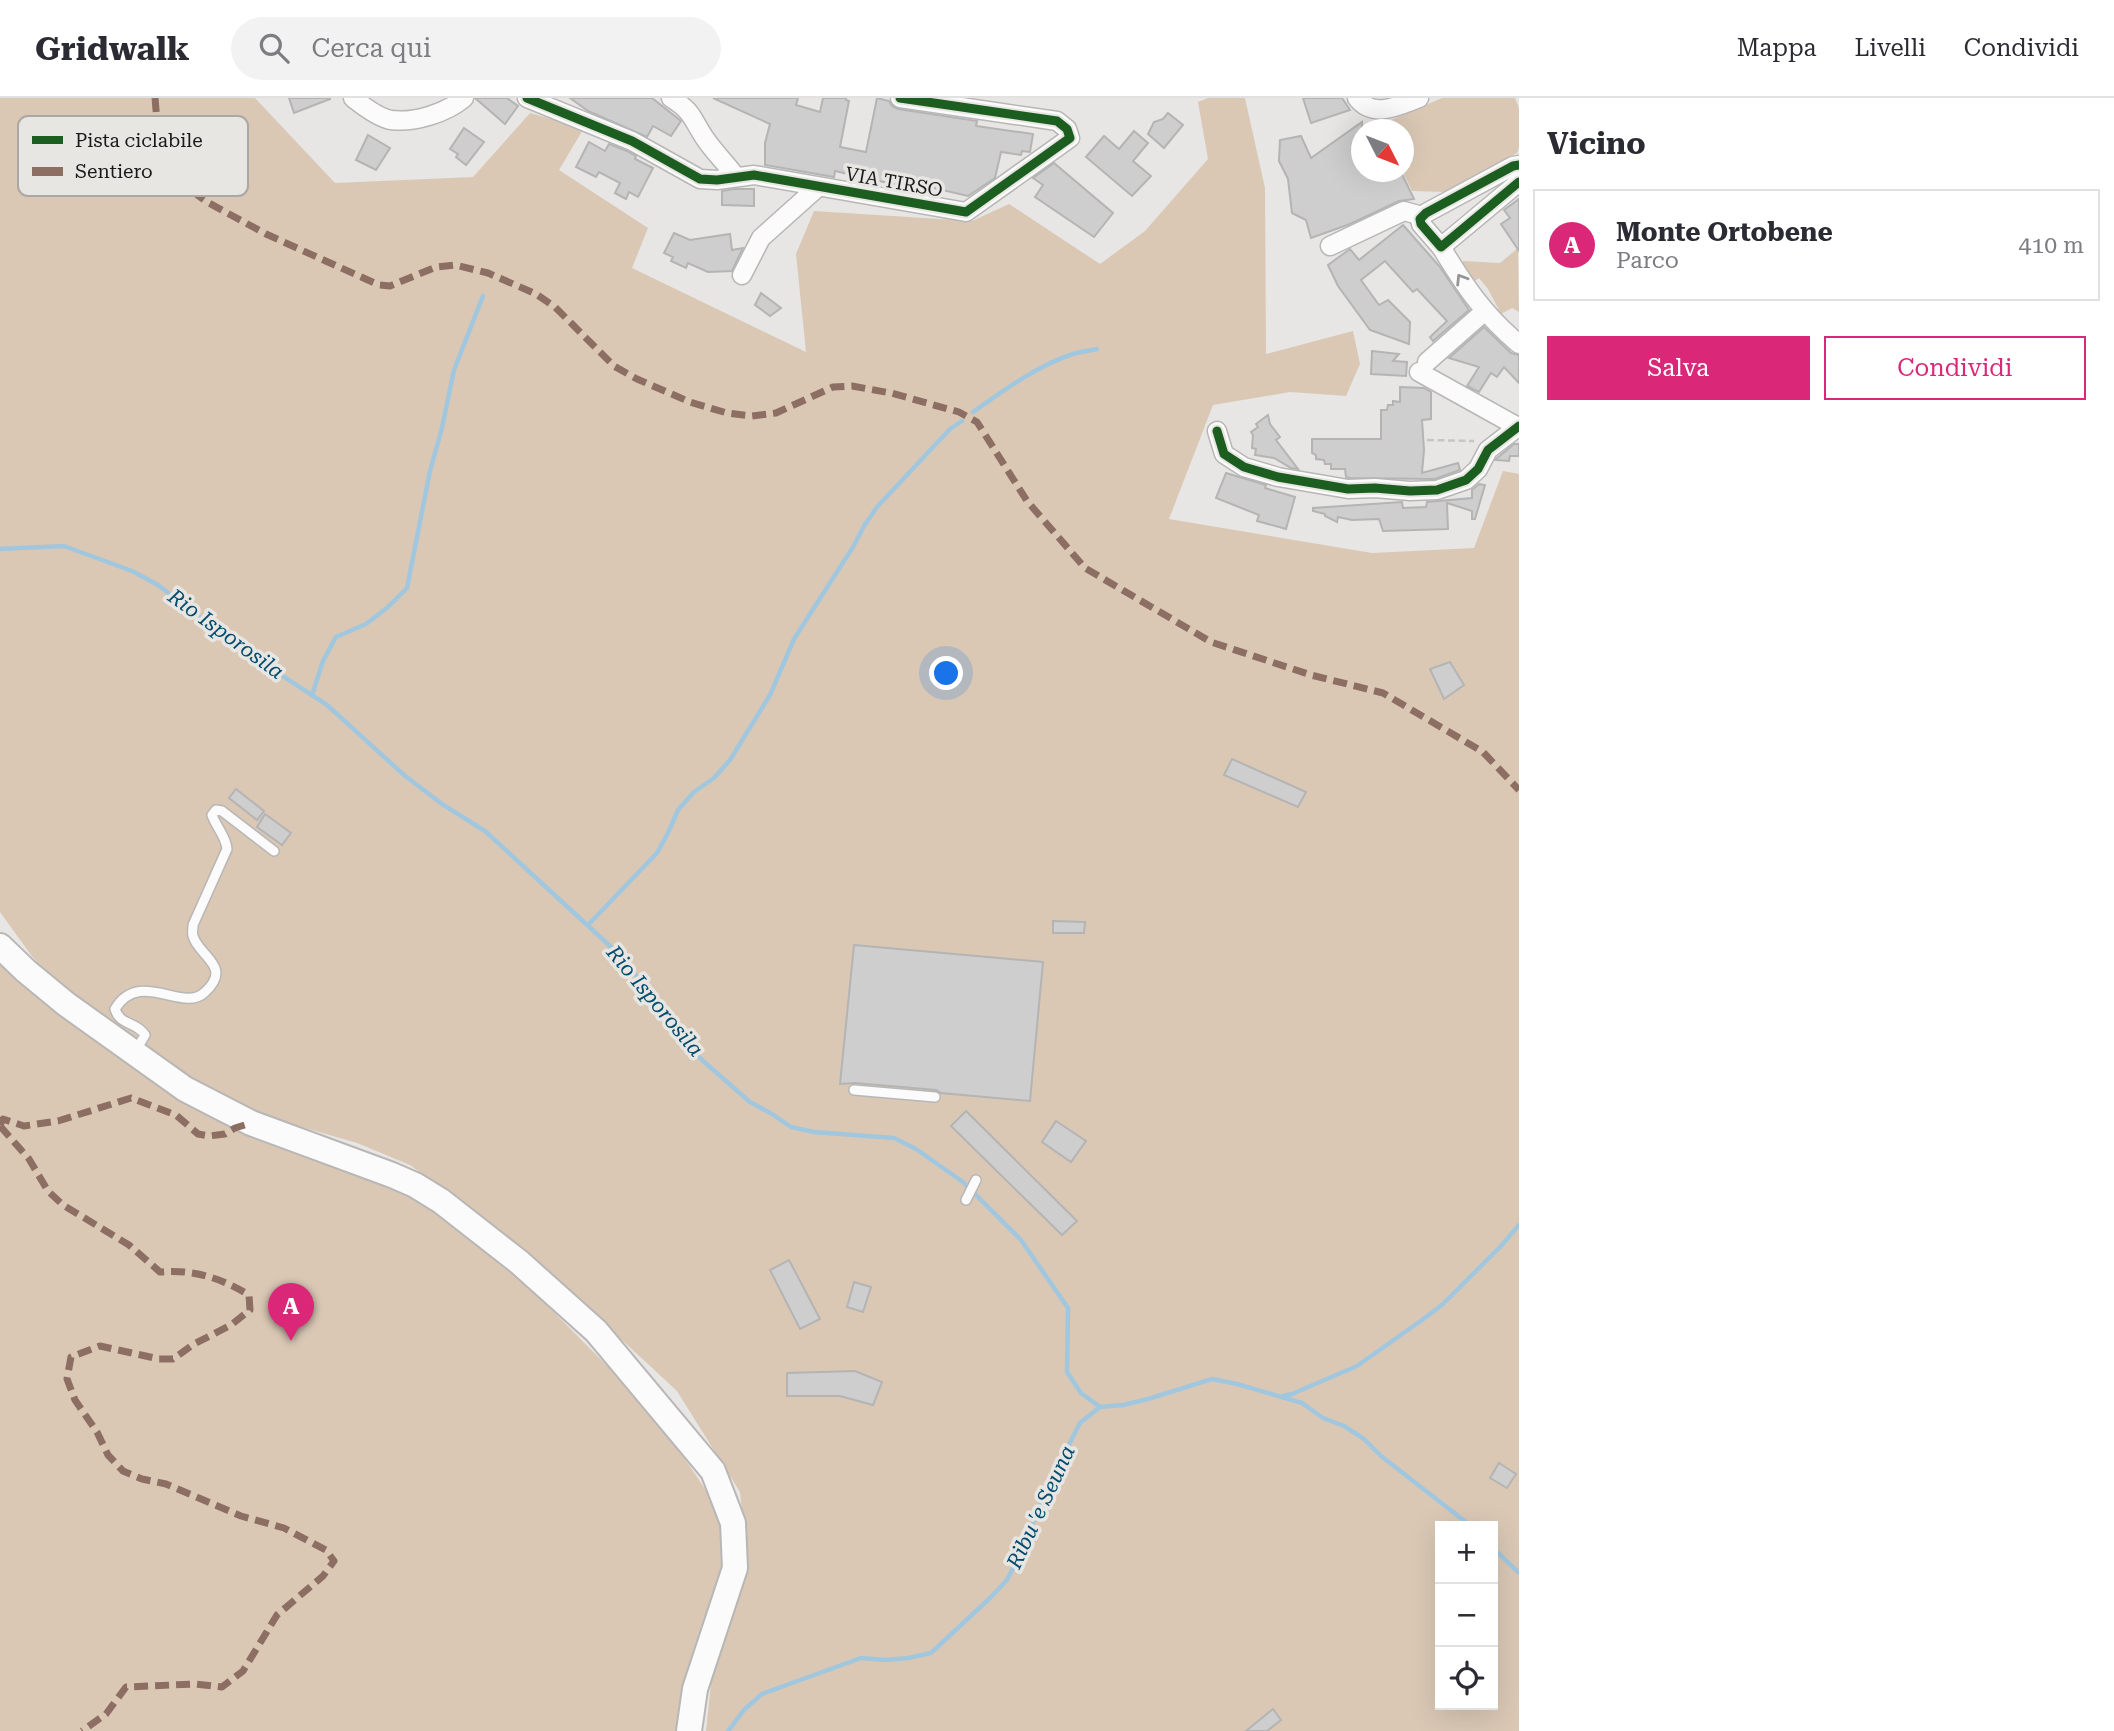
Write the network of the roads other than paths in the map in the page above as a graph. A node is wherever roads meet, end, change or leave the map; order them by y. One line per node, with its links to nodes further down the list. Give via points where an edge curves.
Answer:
1 (353, 98): 2 (street, via 389,120 419,118)
2 (464, 98)
3 (527, 98): 9 (street, VIA TIRSO, via 632,141 700,179)
4 (671, 98): 9 (street, via 693,116)
5 (900, 98): 11 (street, VIA TIRSO, via 1056,121 1070,138 966,212)
6 (1357, 98): 7 (street, via 1373,109 1391,109)
7 (1419, 98)
8 (1519, 165): 12 (street)
9 (736, 177): 11 (street, VIA TIRSO, via 754,175)
10 (1519, 183): 14 (street)
11 (818, 187): 15 (street, via 761,238)
12 (1422, 216): 13 (street, via 1404,211); 14 (street, via 1421,224)
13 (1330, 246)
14 (1441, 247): 16 (street, one-way to 14)
15 (742, 275)
16 (1485, 311): 17 (street); 18 (street, via 1423,367)
17 (1519, 344)
18 (1518, 426): 19 (street, via 1488,450 1466,480 1437,490 1348,489 1278,477 1244,467 1224,454)
19 (1217, 431)
20 (274, 851): 22 (lane, via 222,811 212,815 227,849 193,925 193,937 215,967 216,976 202,996 141,990 119,1003 117,1016 140,1027 145,1035)
21 (0, 946): 22 (main road, via 66,1004)
22 (134, 1053): 27 (main road, via 185,1089 251,1123 392,1175 441,1200 596,1331 660,1406 713,1471 733,1523 735,1568 695,1689)
23 (854, 1090): 24 (lane)
24 (935, 1097)
25 (976, 1180): 26 (lane)
26 (966, 1200)
27 (689, 1731)

